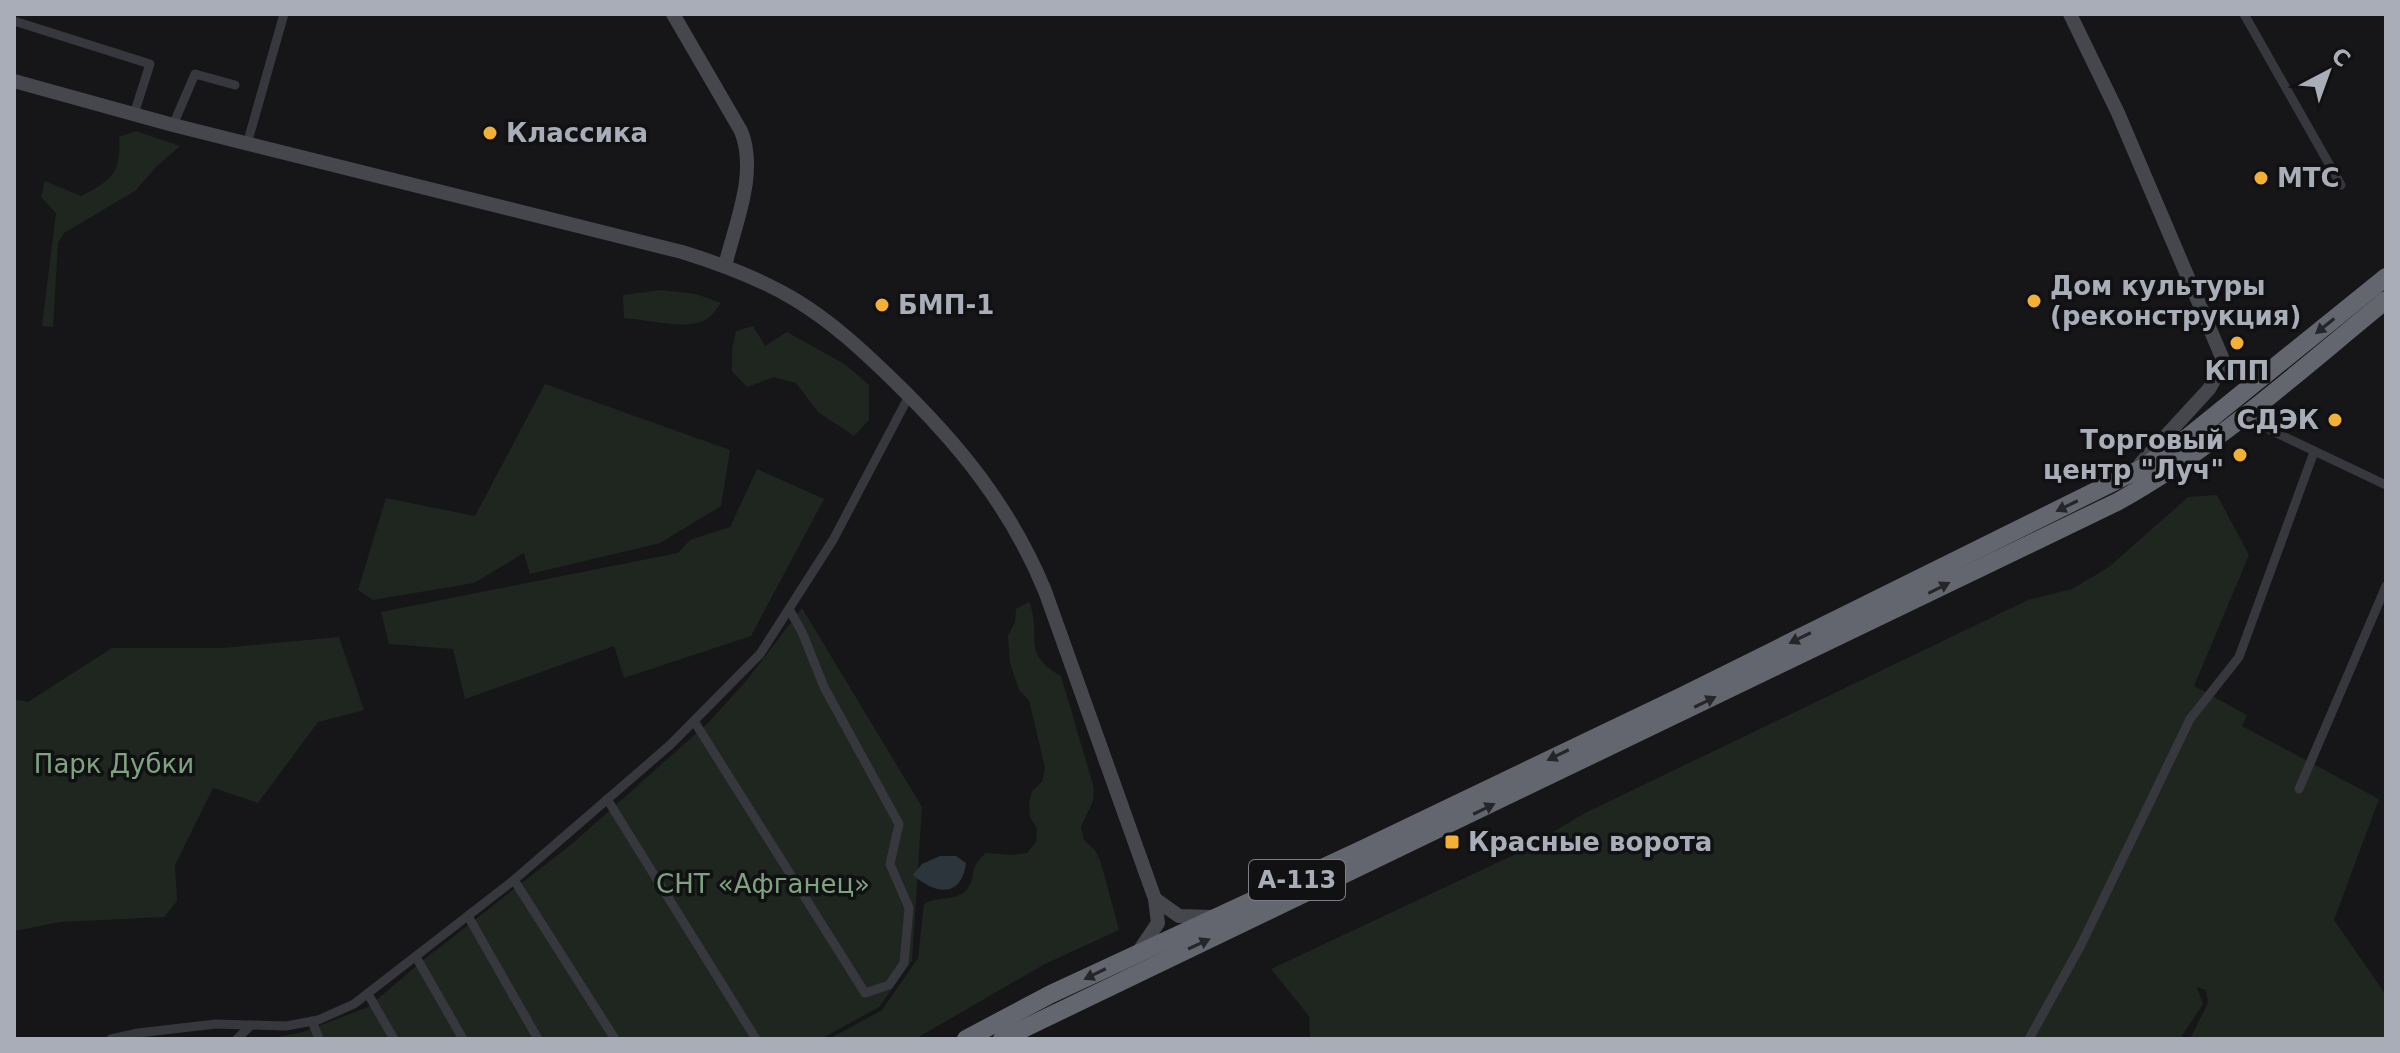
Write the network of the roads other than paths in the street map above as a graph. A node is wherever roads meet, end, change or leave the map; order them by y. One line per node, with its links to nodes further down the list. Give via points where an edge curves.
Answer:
1 (284, 14): 10 (street)
2 (673, 14): 12 (street, via 748,151)
3 (2070, 14): 15 (street)
4 (2244, 14): 11 (street)
5 (14, 21): 8 (street, via 150,64)
6 (14, 81): 8 (street)
7 (235, 85): 9 (street, via 195,74)
8 (134, 114): 9 (street)
9 (173, 125): 10 (street)
10 (247, 144): 12 (street)
11 (2341, 185)
12 (725, 266): 17 (street, via 820,316)
13 (2386, 277): 16 (highway, А-113, one-way to 16)
14 (2386, 300): 18 (highway, А-113)
15 (2224, 362): 16 (street, via 2244,375); 20 (street, via 2209,389)
16 (2264, 375): 20 (highway, А-113, via 2188,437)
17 (909, 396): 23 (street, via 833,540); 28 (street, via 978,471 1037,571)
18 (2248, 413): 19 (street); 45 (highway, А-113, one-way to 18, via 2117,502 2184,462)
19 (2314, 452): 21 (street); 46 (street, via 2239,657 2190,719 2081,945)
20 (2124, 478): 30 (highway, А-113, one-way to 30)
21 (2386, 485)
22 (2386, 586): 25 (street)
23 (789, 609): 24 (street, via 760,654); 24 (street, via 824,687 899,824 890,864 909,908 904,963 889,985 865,993)
24 (694, 721): 26 (street)
25 (2299, 789)
26 (607, 799): 27 (street); 43 (street)
27 (514, 880): 29 (street); 42 (street)
28 (1155, 899): 30 (street, via 1179,916); 31 (street, via 1158,923)
29 (468, 916): 32 (street); 41 (street)
30 (1216, 917): 31 (highway, А-113)
31 (1136, 954): 44 (highway, А-113, one-way to 44)
32 (416, 957): 33 (street); 40 (street)
33 (368, 994): 34 (street); 39 (street)
34 (312, 1021): 35 (street); 38 (street)
35 (251, 1025): 36 (street, via 216,1024); 37 (street)
36 (111, 1039)
37 (237, 1039)
38 (319, 1039)
39 (394, 1039)
40 (463, 1039)
41 (538, 1039)
42 (615, 1039)
43 (756, 1039)
44 (966, 1039)
45 (1002, 1039)
46 (2029, 1039)

